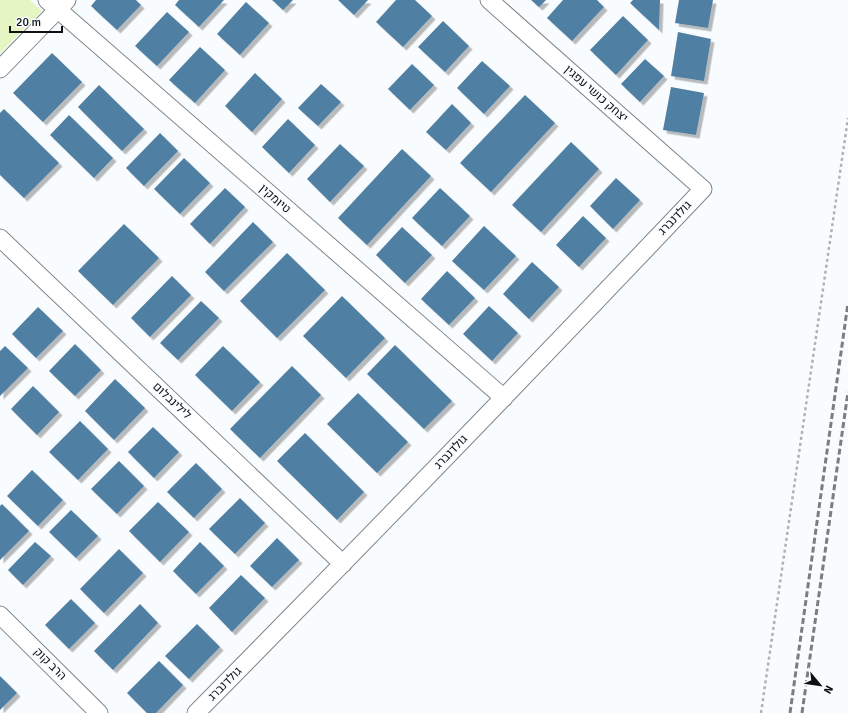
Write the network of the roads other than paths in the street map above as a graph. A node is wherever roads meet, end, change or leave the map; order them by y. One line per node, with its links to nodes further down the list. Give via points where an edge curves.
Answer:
1 (489, 0): 4 (street, יצחק כושי עפגין)
2 (58, 3): 3 (street); 6 (street, טיומקין)
3 (0, 69)
4 (703, 189): 6 (street, גולדנברג)
5 (0, 238): 7 (street, לילינבלום)
6 (504, 398): 7 (street, גולדנברג)
7 (343, 564): 10 (street, גולדנברג)
8 (0, 615): 9 (street, הרב קוק)
9 (99, 713)
10 (196, 713)

